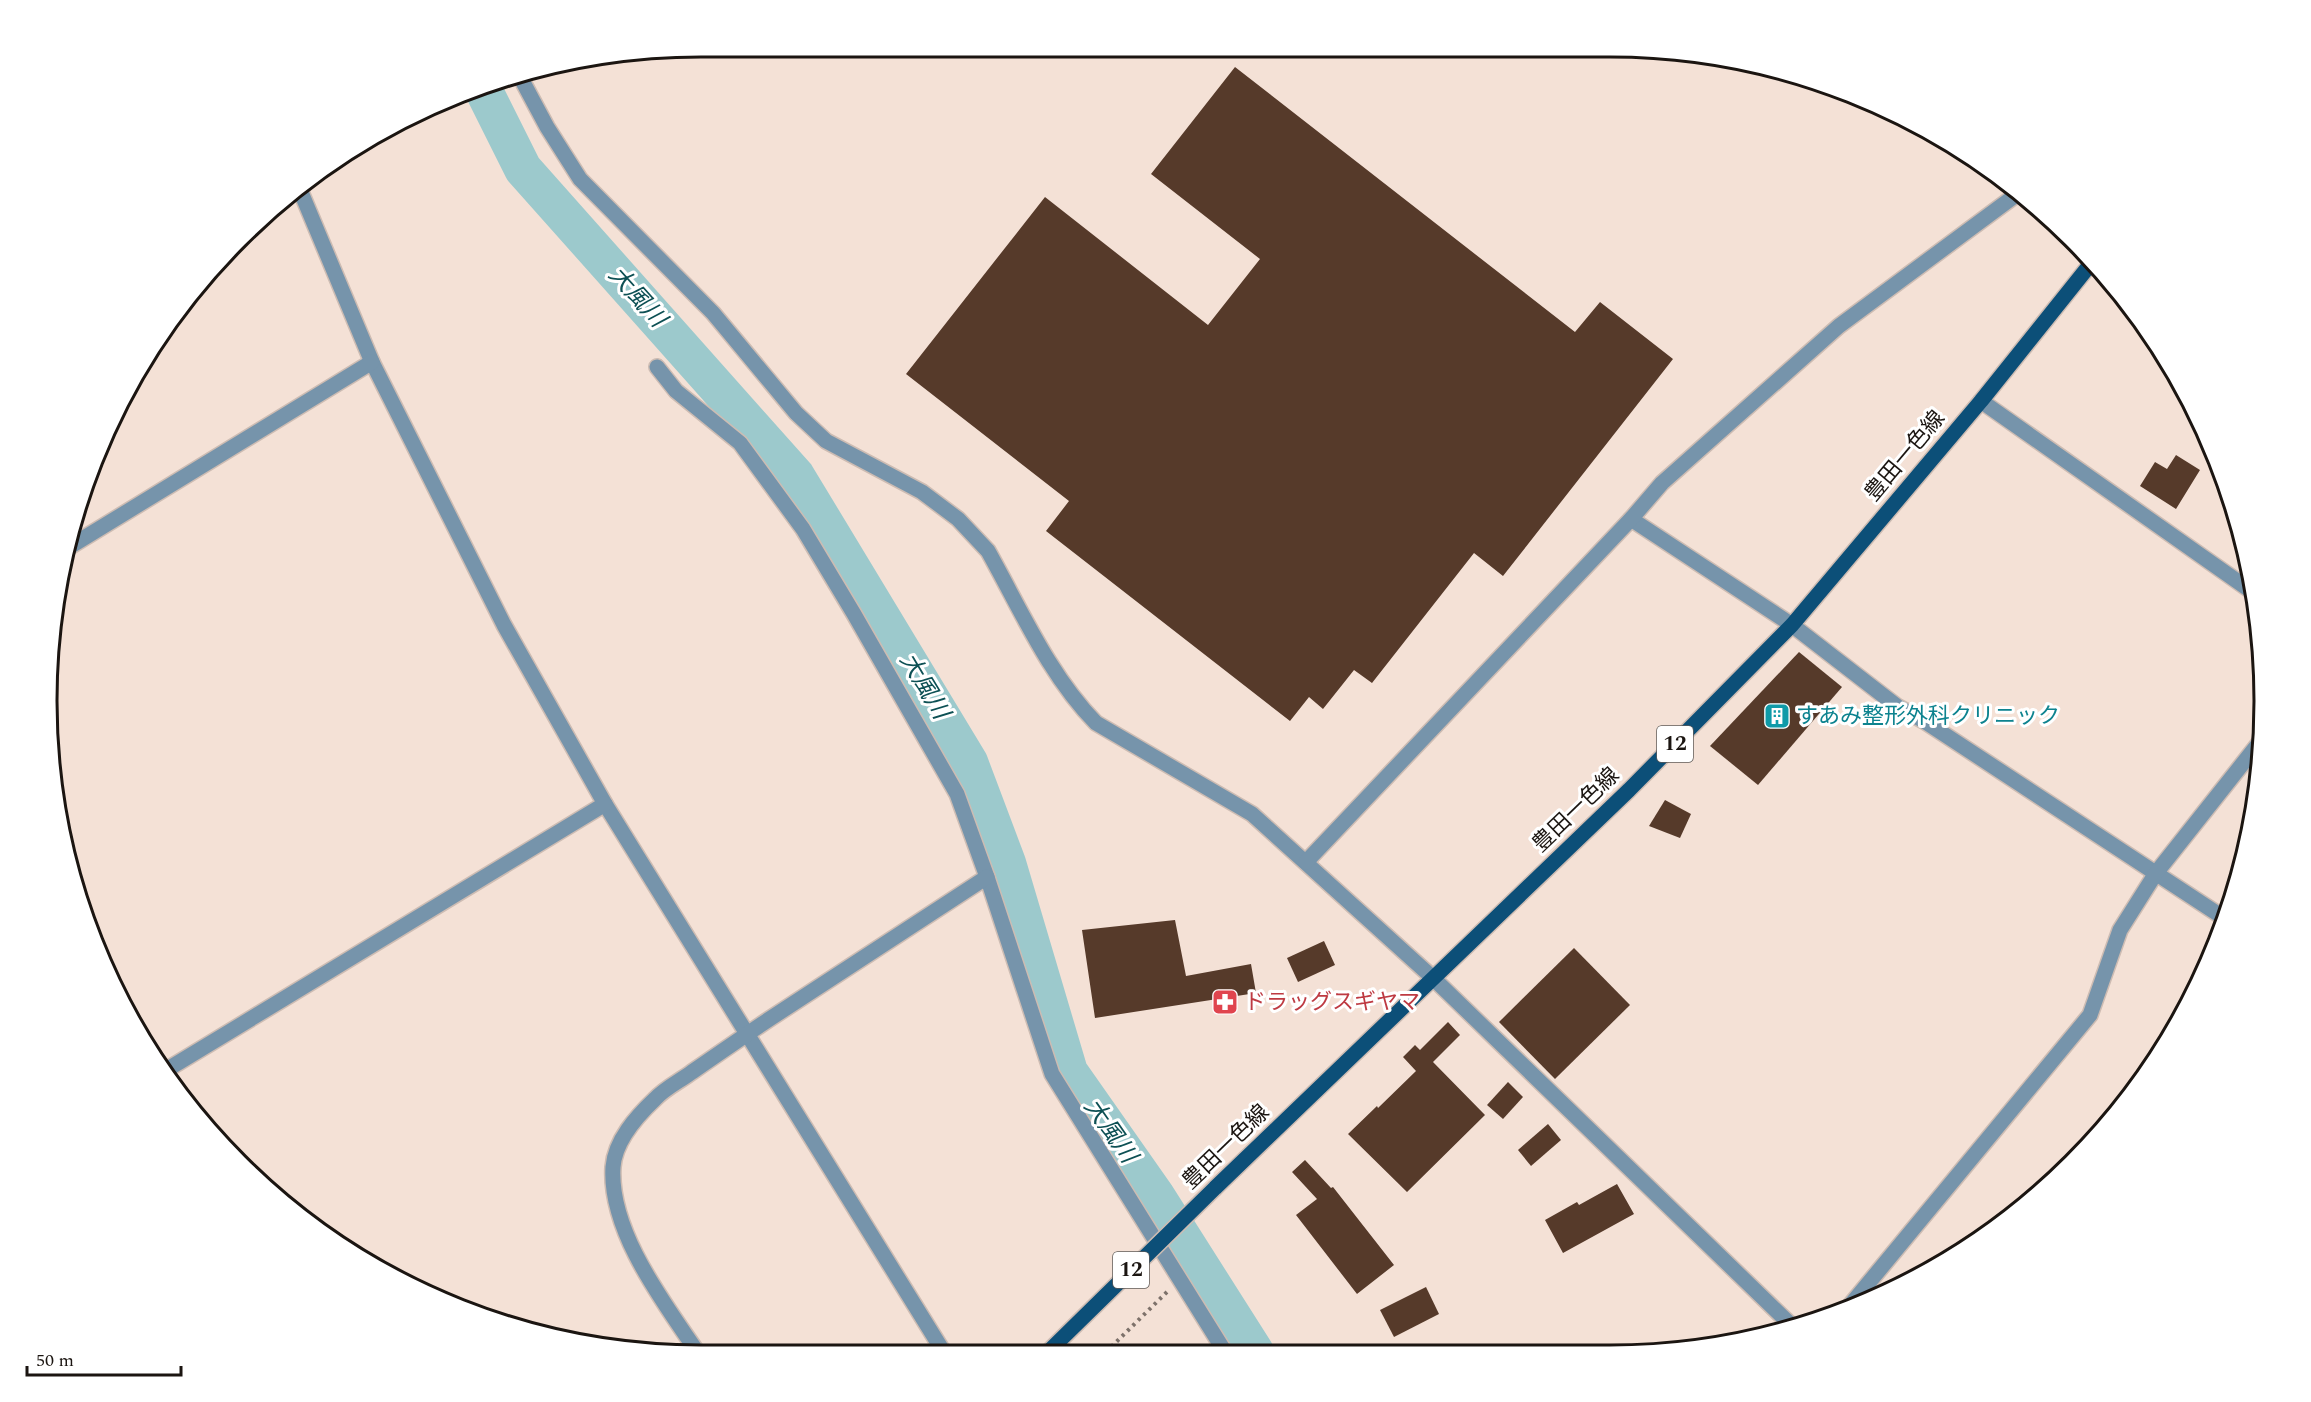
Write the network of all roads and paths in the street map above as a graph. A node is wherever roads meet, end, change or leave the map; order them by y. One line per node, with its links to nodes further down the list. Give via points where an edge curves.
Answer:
1 (523, 82): 14 (street, via 580,179 712,313 796,413 826,441 922,492 974,534 988,551 1057,675 1096,723 1252,814)
2 (302, 195): 5 (street)
3 (2011, 198): 8 (street, via 1839,326 1662,483)
4 (2087, 269): 7 (main road, 豊田一色線 / 12)
5 (372, 362): 9 (street); 13 (street, via 504,625)
6 (657, 367): 16 (street, via 676,391 740,443 803,529 957,794)
7 (1981, 401): 10 (street); 11 (main road, 豊田一色線 / 12)
8 (1631, 519): 11 (street); 14 (street)
9 (77, 542)
10 (2243, 585)
11 (1792, 625): 15 (street, via 1898,707); 18 (main road, 豊田一色線 / 12, via 1629,790)
12 (2252, 752): 15 (street)
13 (605, 804): 19 (street); 20 (street)
14 (1306, 862): 18 (street)
15 (2156, 873): 17 (street); 22 (street, via 2121,930 2090,1015)
16 (987, 877): 19 (street); 21 (street, via 1052,1074)
17 (2218, 914)
18 (1433, 978): 23 (street); 26 (main road, 豊田一色線 / 12, bridge)
19 (748, 1033): 24 (street, via 657,1097 624,1136 613,1165 619,1210 629,1238); 25 (street)
20 (172, 1067)
21 (1179, 1280): 27 (path); 28 (street)
22 (1859, 1295)
23 (1786, 1320)
24 (688, 1345)
25 (939, 1345)
26 (1055, 1345)
27 (1113, 1345)
28 (1221, 1345)

